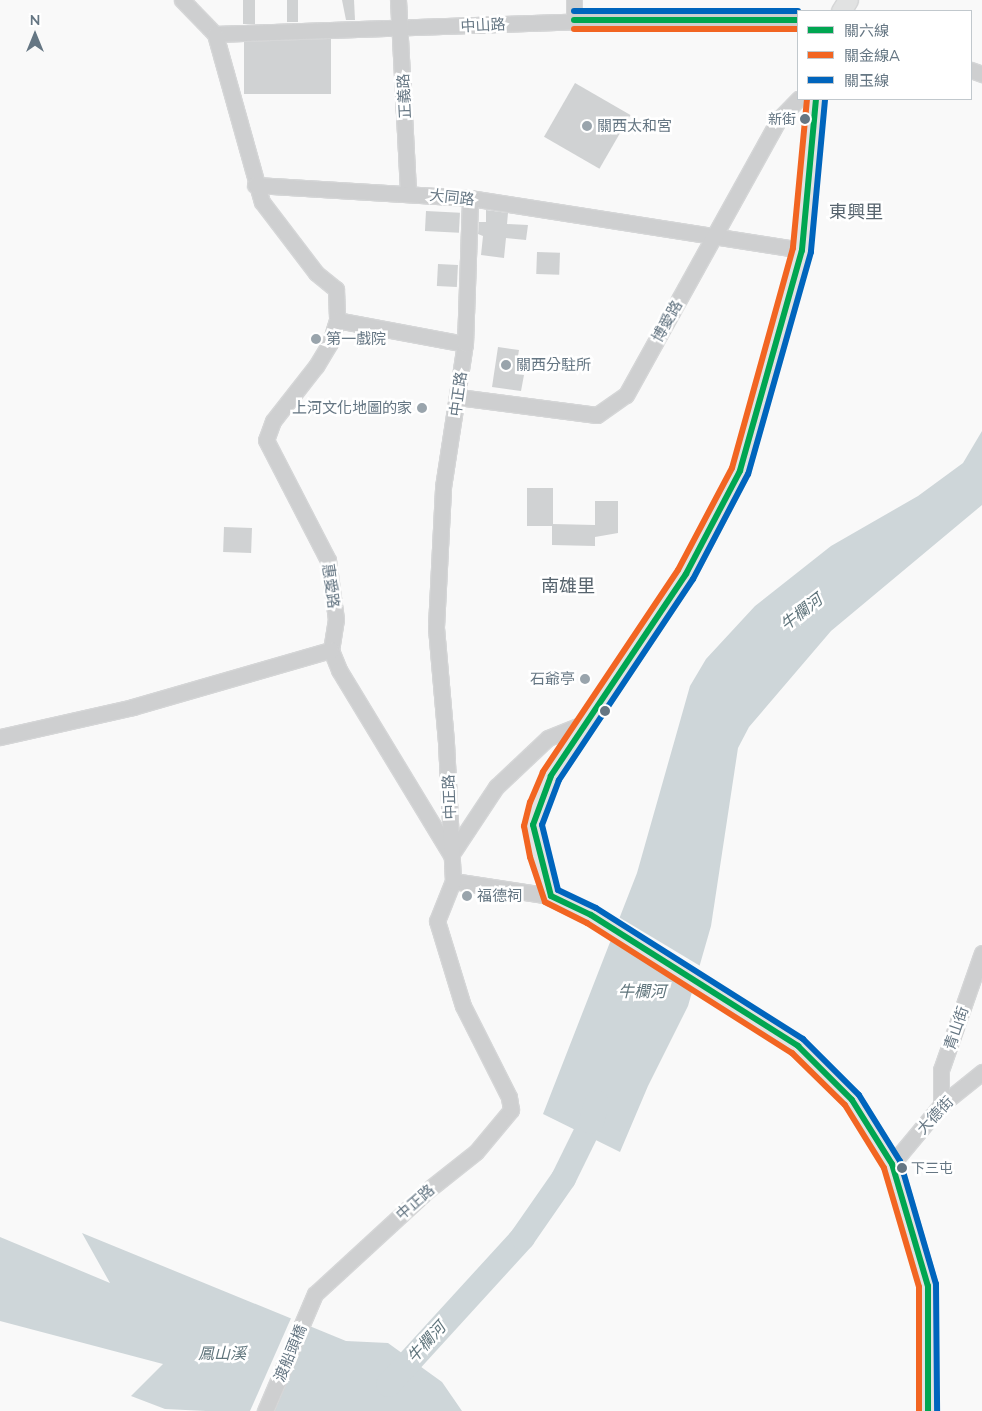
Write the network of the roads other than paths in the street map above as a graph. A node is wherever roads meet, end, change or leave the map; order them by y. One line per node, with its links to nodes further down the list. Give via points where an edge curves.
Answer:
1 (182, 0): 7 (street)
2 (398, 0): 6 (street, 正義路)
3 (574, 0): 4 (street)
4 (574, 20): 5 (street, 中山路); 6 (street, 中山路)
5 (797, 20)
6 (400, 29): 7 (street, 中山路); 11 (street, 正義路)
7 (215, 34): 10 (street)
8 (797, 100): 13 (street, 博愛路, via 779,118)
9 (816, 100): 14 (main road)
10 (254, 185): 11 (street, 大同路); 15 (street, 惠愛路, via 262,202 316,273 336,289)
11 (408, 193): 12 (street, 大同路)
12 (470, 198): 13 (street, 大同路); 16 (street, 中正路)
13 (714, 235): 14 (street, 大同路); 17 (street, 博愛路, via 626,395 597,415)
14 (802, 250): 19 (main road, via 740,471 686,574)
15 (338, 320): 16 (street); 18 (street, 惠愛路, via 330,343 273,421 266,440 328,560 336,619)
16 (465, 344): 17 (street, 中正路)
17 (458, 398): 21 (street, 中正路, via 443,487 436,627)
18 (331, 650): 20 (street, via 142,705); 21 (street, via 339,670)
19 (590, 721): 21 (street, via 548,738 496,787); 23 (main road, via 551,776 533,825)
20 (0, 737)
21 (451, 855): 22 (street, 中正路)
22 (452, 881): 23 (street); 28 (street, 中正路, via 437,921 463,1006 508,1097 511,1110 476,1152 421,1196)
23 (551, 896): 27 (main road, via 591,915 740,1006 798,1046 852,1100)
24 (982, 953): 26 (street, 青山街, via 941,1070)
25 (982, 1072): 26 (street, 大德街)
26 (941, 1104): 27 (street, 大德街)
27 (892, 1164): 30 (main road, via 928,1286)
28 (315, 1294): 29 (street, 渡船頭橋)
29 (265, 1411)
30 (928, 1411)

